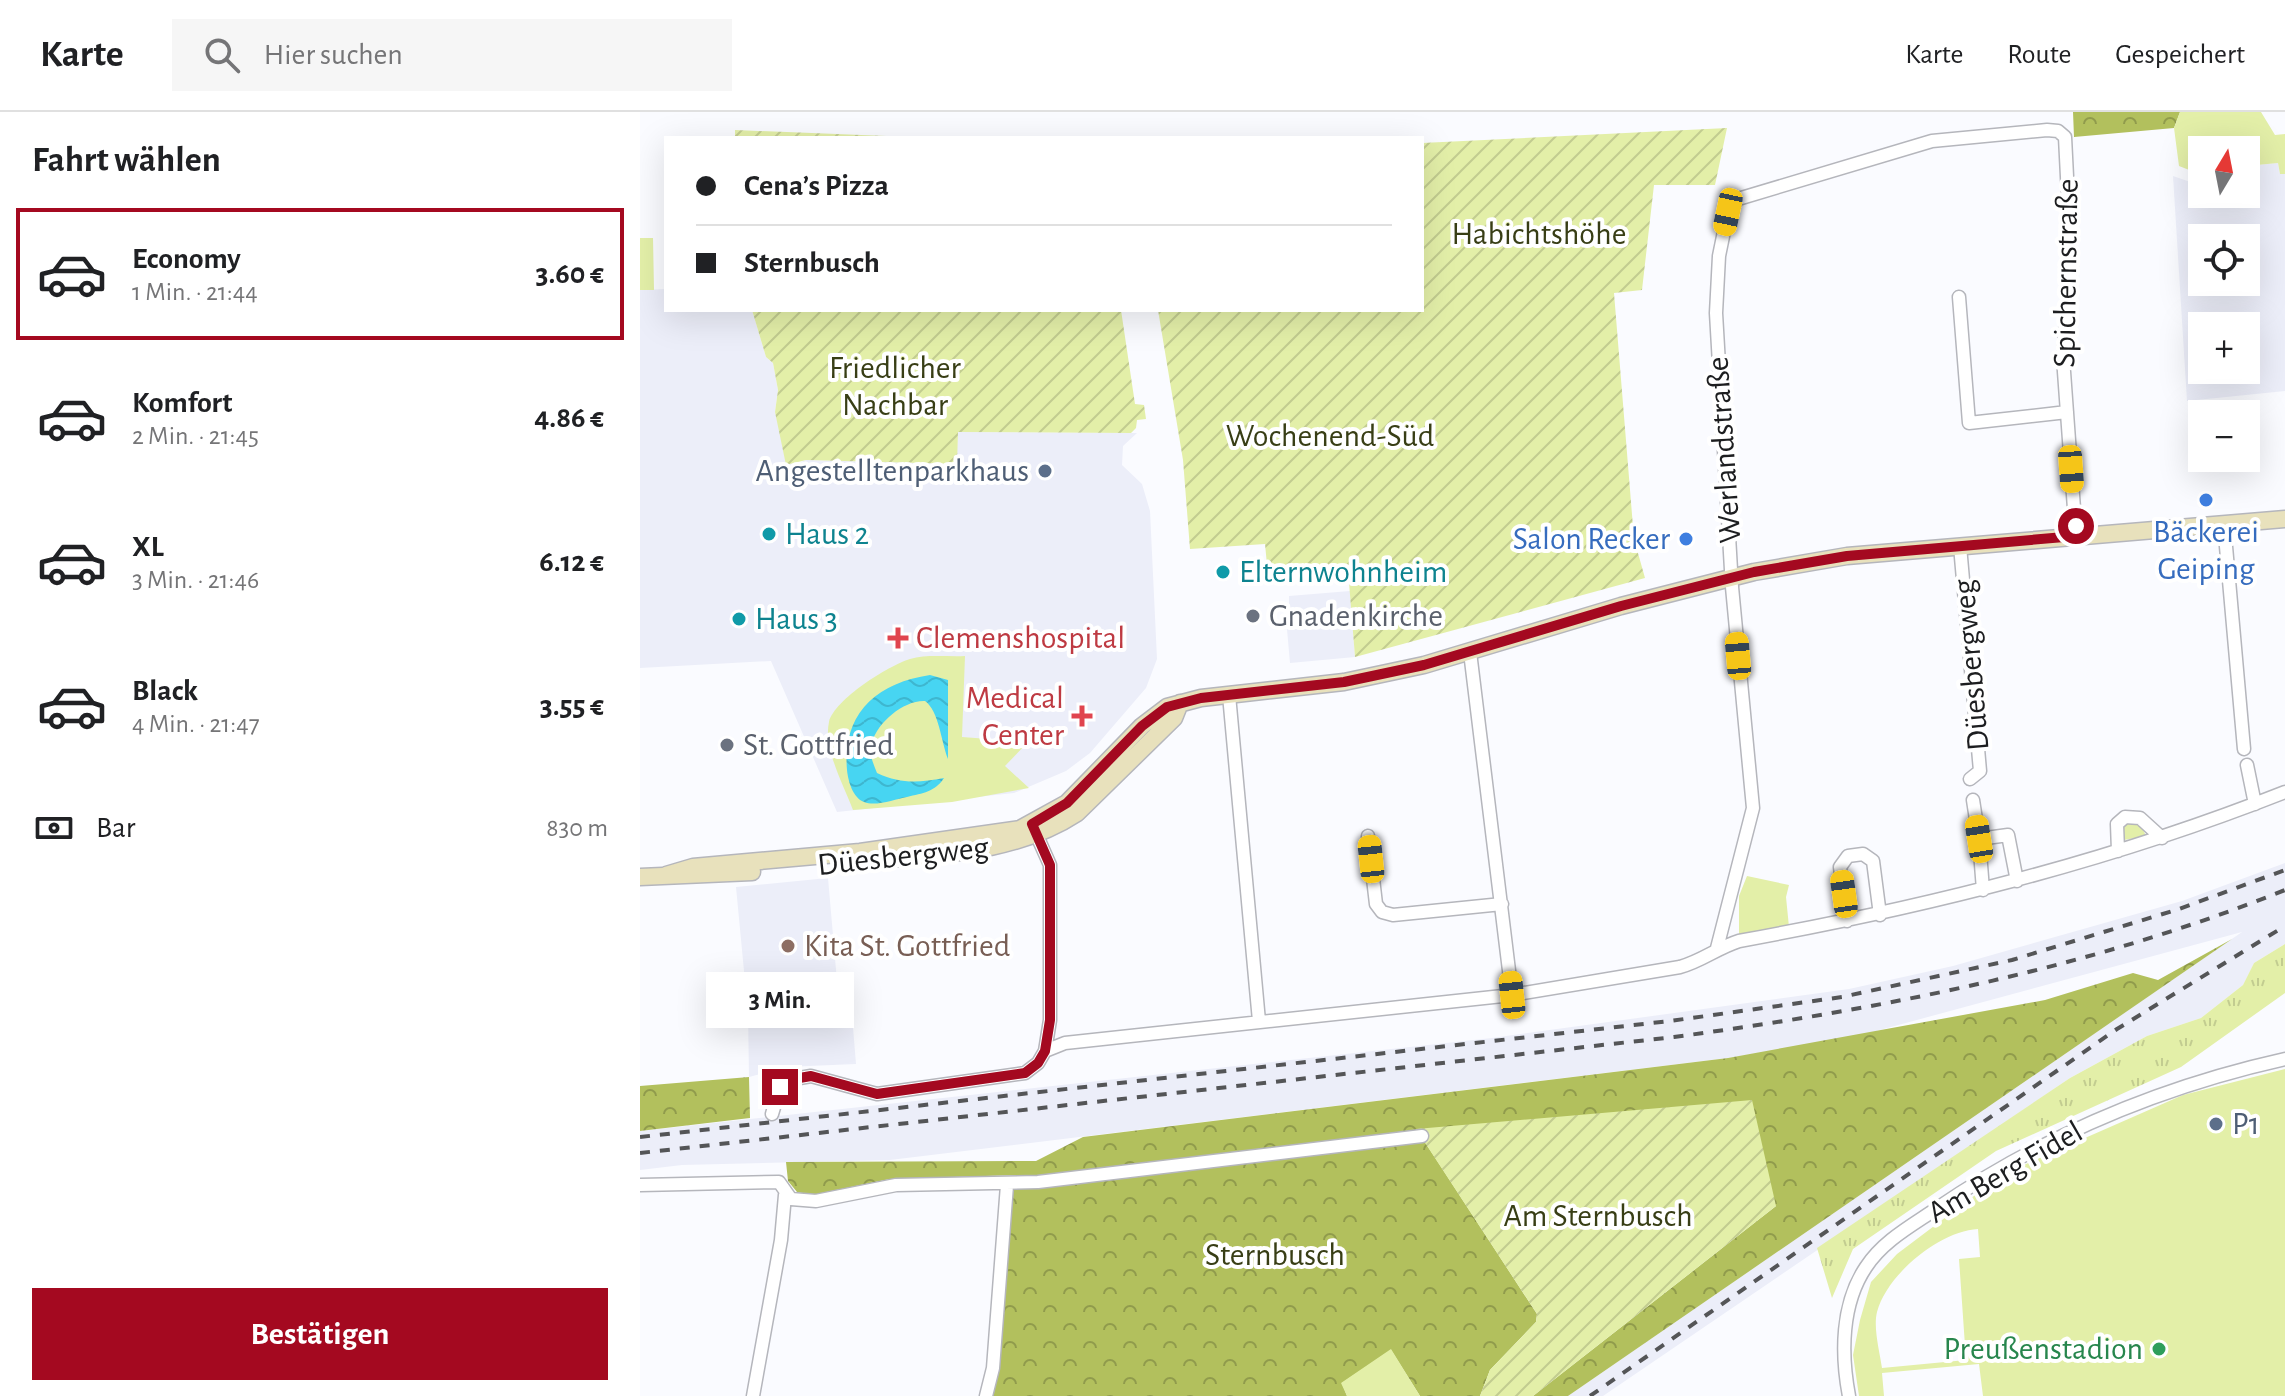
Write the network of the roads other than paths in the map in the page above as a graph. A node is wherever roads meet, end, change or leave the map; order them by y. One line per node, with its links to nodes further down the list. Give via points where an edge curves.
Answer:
1 (1738, 199): 3 (street, Spichernstraße, via 1932,141 2058,131 2065,137 2071,256 2063,358); 8 (street, Werlandstraße, via 1728,212 1719,256 1716,313)
2 (1959, 297): 3 (street, Spichernstraße, via 1969,423)
3 (2067, 412): 6 (street, Spichernstraße)
4 (2285, 519): 5 (street, Düesbergweg)
5 (2224, 524): 6 (street, Düesbergweg); 11 (street)
6 (2076, 536): 7 (street, Düesbergweg)
7 (1960, 546): 8 (street, Düesbergweg, via 1847,556); 13 (street, Düesbergweg, via 1980,771)
8 (1732, 578): 9 (street, Düesbergweg); 28 (street, Werlandstraße, via 1753,808)
9 (1470, 652): 10 (street, Düesbergweg, via 1344,682); 25 (street)
10 (1229, 695): 17 (street, Düesbergweg, via 1180,703 1174,718 1077,813); 30 (street)
11 (2244, 749)
12 (2247, 765): 16 (street)
13 (1970, 779)
14 (2285, 792): 16 (street)
15 (1973, 800): 20 (street)
16 (2255, 804): 19 (street)
17 (1035, 830): 22 (street, Düesbergweg, via 1010,844 925,856 702,877); 31 (street, via 1050,865 1050,1020)
18 (1368, 836): 25 (street, via 1376,904 1382,912)
19 (2162, 838): 21 (street); 21 (street, via 2140,818 2125,817 2117,824)
20 (1979, 839): 23 (street, via 2008,835); 24 (street)
21 (2118, 851): 23 (street)
22 (640, 877)
23 (2017, 881): 24 (street)
24 (1983, 890): 26 (street)
25 (1502, 904): 29 (street)
26 (1880, 915): 27 (street); 27 (street, via 1873,861 1863,854 1848,856 1840,867)
27 (1847, 921): 28 (street)
28 (1717, 948): 29 (street, via 1703,961 1680,967)
29 (1512, 995): 30 (street)
30 (1259, 1021): 31 (street, via 1065,1043)
31 (1045, 1051): 33 (street, via 1025,1073 877,1094 798,1077 780,1087)
32 (2285, 1059): 40 (street, Am Berg Fidel, via 2212,1075 2044,1142 1885,1244 1865,1268 1848,1313 1843,1367)
33 (772, 1114)
34 (1422, 1136): 36 (street)
35 (640, 1185): 37 (street, via 779,1182)
36 (1007, 1185): 37 (street, via 896,1185 816,1201); 39 (street, via 993,1368)
37 (785, 1195): 38 (street)
38 (753, 1396)
39 (986, 1396)
40 (1849, 1396)

